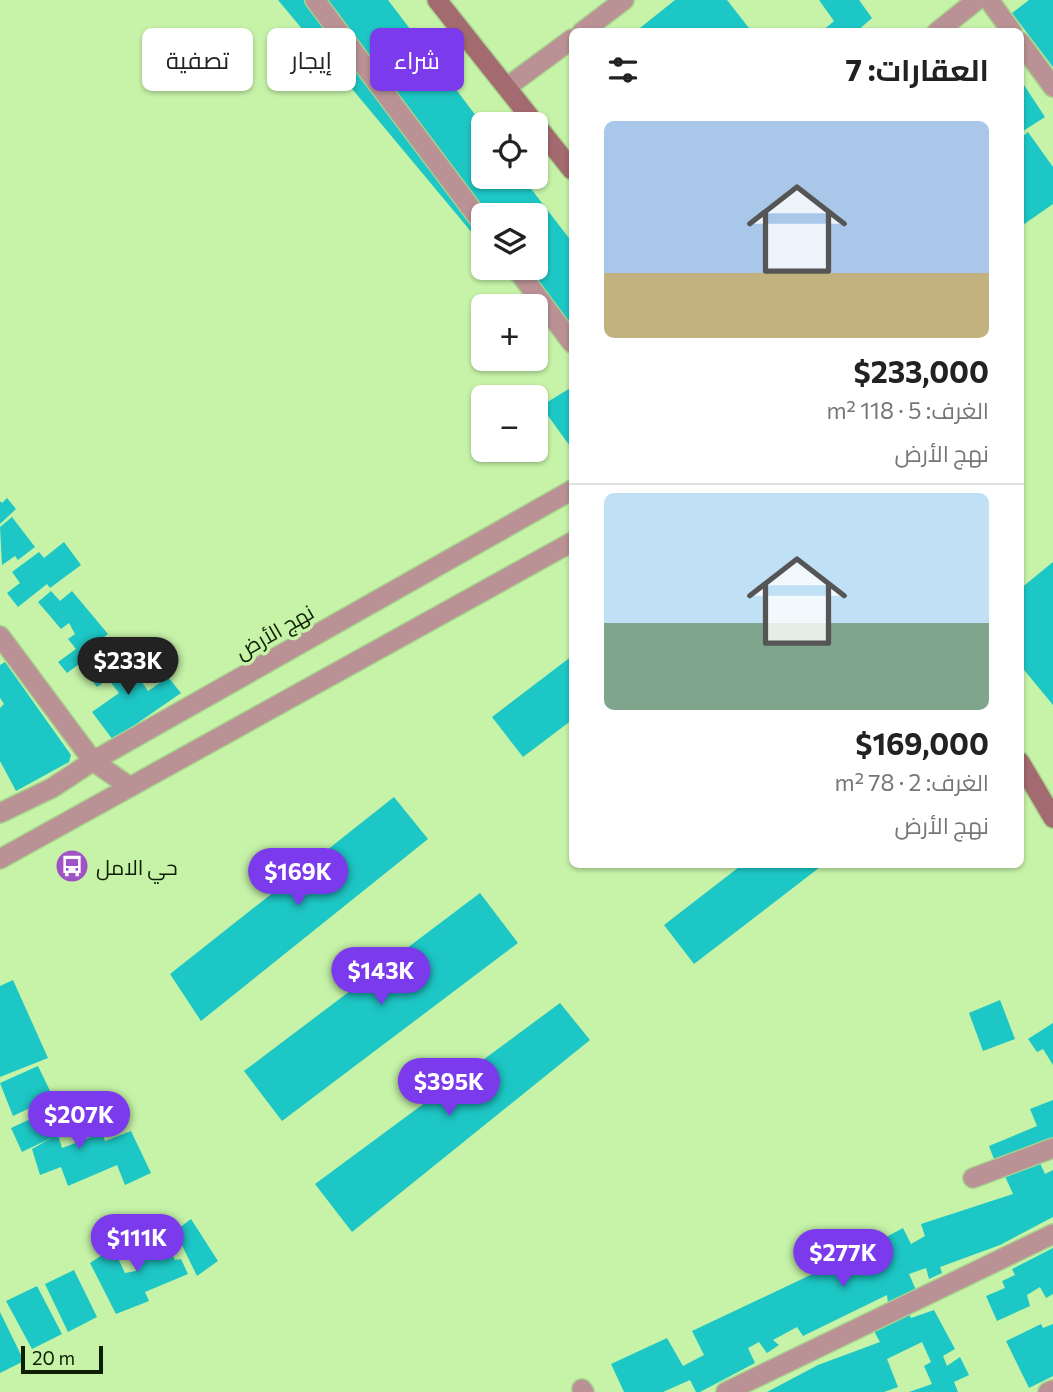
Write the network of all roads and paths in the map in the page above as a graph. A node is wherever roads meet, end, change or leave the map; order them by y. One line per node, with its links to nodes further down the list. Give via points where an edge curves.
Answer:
1 (315, 0): 14 (street)
2 (437, 0): 11 (main road)
3 (624, 0): 6 (street)
4 (977, 0): 7 (street)
5 (989, 0): 8 (street)
6 (587, 28)
7 (942, 28)
8 (1009, 28)
9 (569, 40): 11 (street)
10 (1024, 47): 12 (street)
11 (507, 87): 13 (main road)
12 (1053, 87)
13 (569, 166)
14 (471, 208)
15 (525, 280): 16 (street)
16 (569, 339)
17 (569, 492): 20 (street, نهج الأرض)
18 (569, 544): 22 (street)
19 (0, 636): 20 (street)
20 (93, 761): 22 (street); 23 (street, نهج الأرض, via 52,788)
21 (1024, 769): 24 (main road)
22 (131, 788): 25 (street)
23 (0, 813)
24 (1053, 818)
25 (0, 859)
26 (1053, 1148): 27 (street)
27 (973, 1178)
28 (1053, 1234): 29 (street)
29 (732, 1391)

